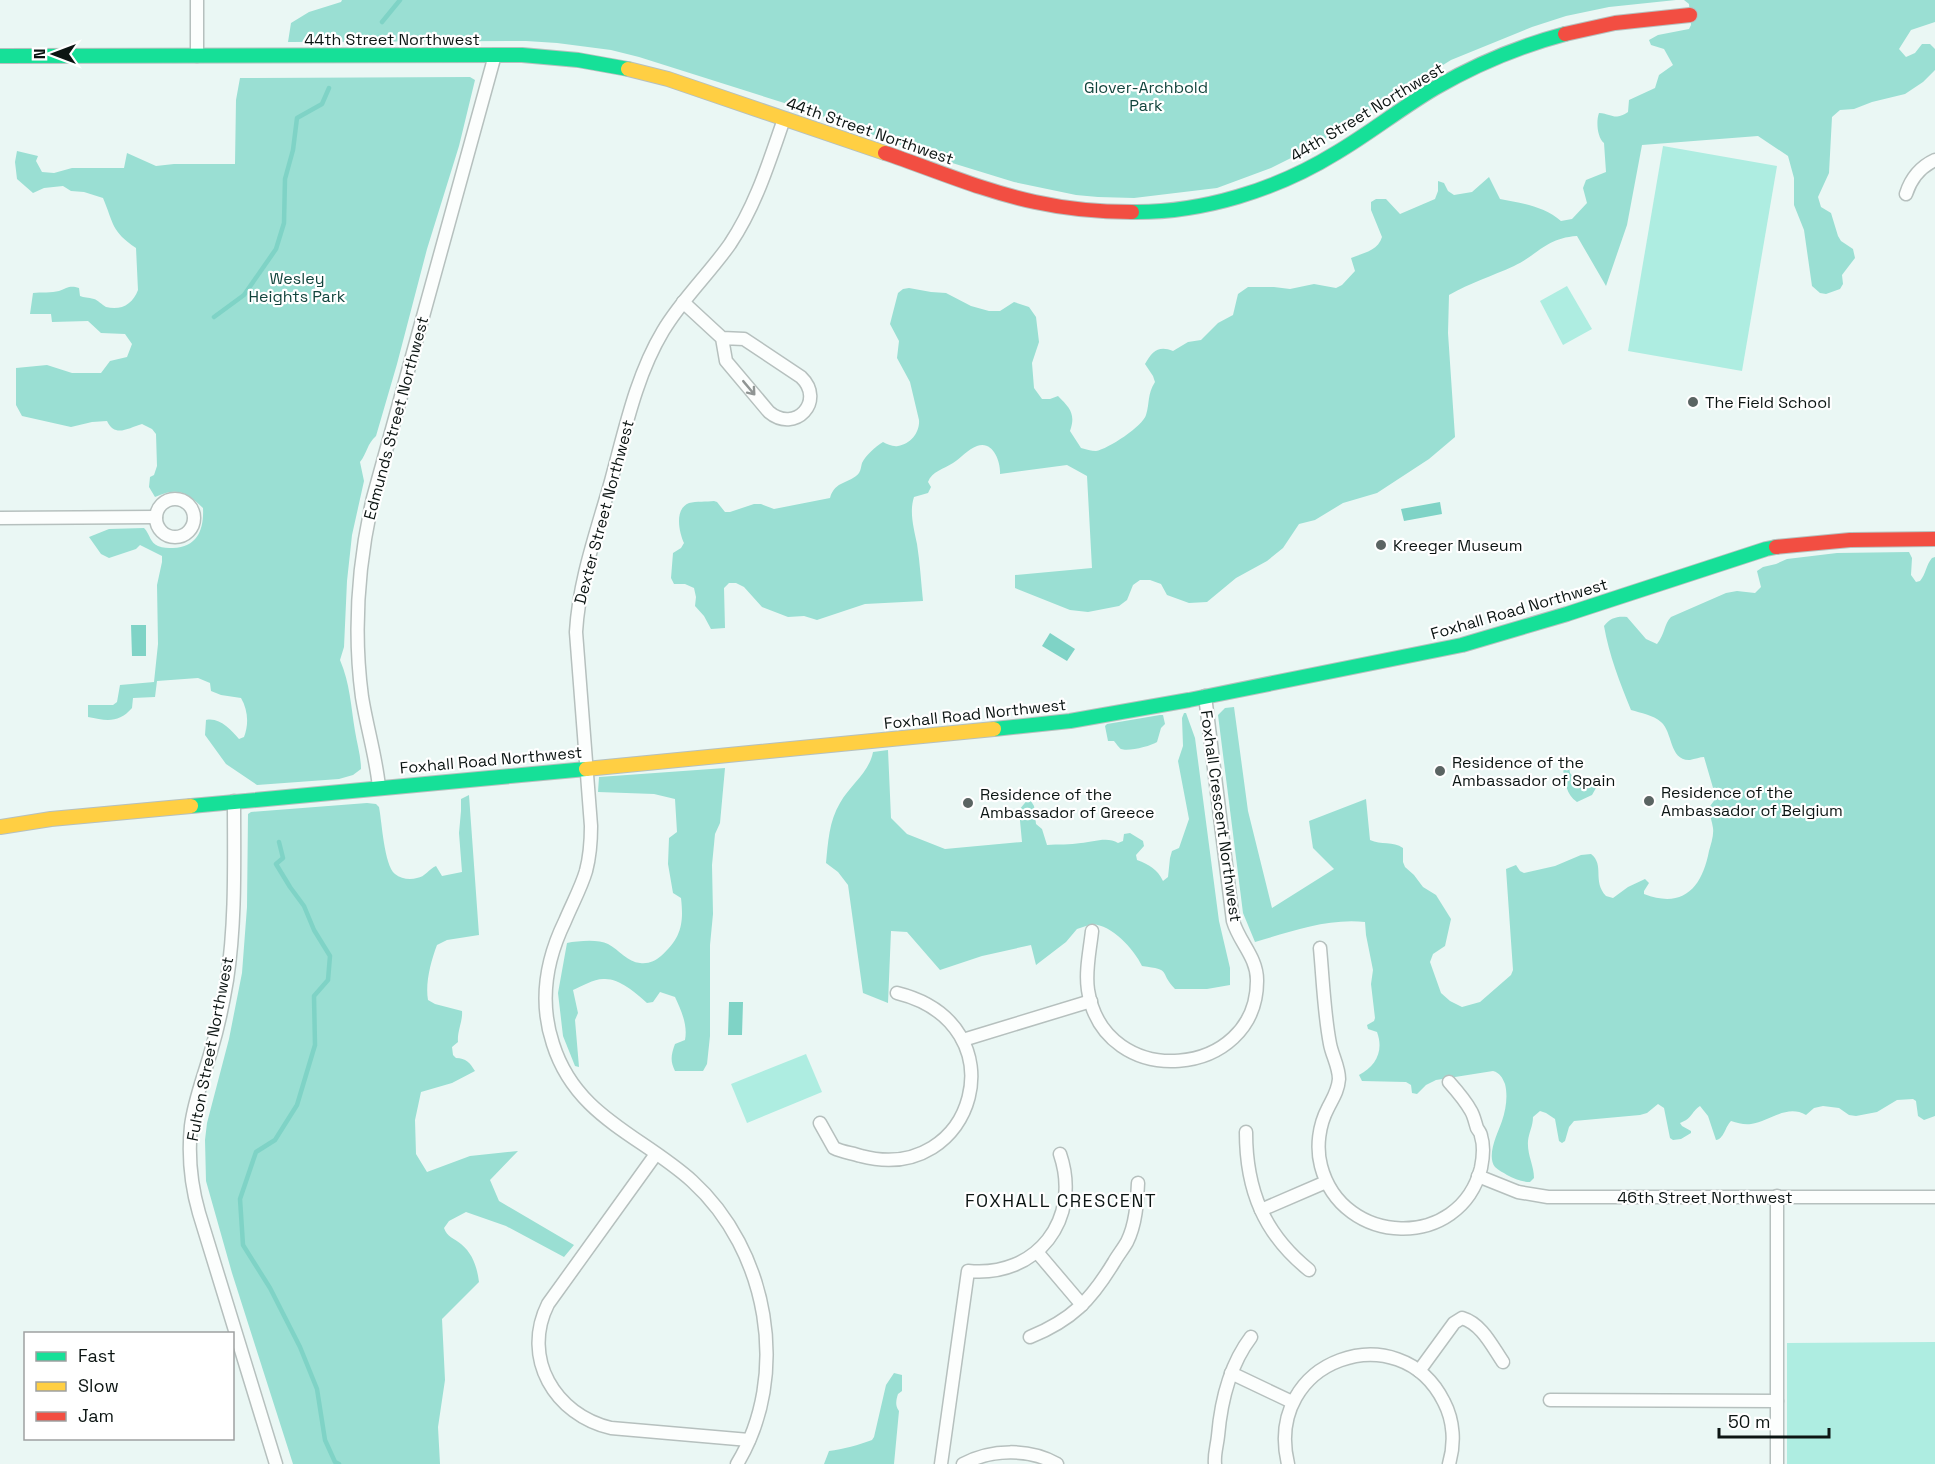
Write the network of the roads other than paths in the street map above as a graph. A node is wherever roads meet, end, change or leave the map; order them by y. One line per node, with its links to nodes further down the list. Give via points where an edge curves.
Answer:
1 (197, 0): 5 (street)
2 (1690, 15): 6 (main road, 44th Street Northwest, via 1605,25 1515,51 1436,88 1304,171 1232,200 1169,211 1087,210 1032,202)
3 (495, 55): 5 (main road, 44th Street Northwest); 6 (main road, 44th Street Northwest, via 564,57 624,68); 16 (street, Edmunds Street Northwest, via 365,537 357,654)
4 (0, 56): 5 (main road, 44th Street Northwest)
5 (197, 56)
6 (784, 119): 9 (street, Dexter Street Northwest, via 744,222)
7 (1935, 160): 8 (street, via 1918,172)
8 (1906, 194)
9 (683, 302): 10 (street); 15 (street, Dexter Street Northwest, via 655,345 641,379 582,586 576,632)
10 (722, 338): 10 (street, one-way to 10, via 726,361 769,412 785,420 802,414 810,396 805,381 744,339)
11 (156, 517): 12 (street)
12 (0, 518)
13 (1935, 539): 14 (main road, Foxhall Road Northwest, via 1828,540 1766,549 1485,639)
14 (1205, 696): 15 (main road, Foxhall Road Northwest, via 1039,725); 22 (street, Foxhall Crescent Northwest, via 1233,921 1257,974 1253,1005 1242,1027 1221,1046 1196,1058 1171,1062 1147,1059 1120,1044 1105,1029)
15 (587, 767): 16 (main road, Foxhall Road Northwest); 27 (street, Dexter Street Northwest, via 591,848 584,879 557,938 547,972 547,1020 558,1059 578,1092 596,1111)
16 (379, 787): 17 (main road, Foxhall Road Northwest)
17 (234, 801): 18 (main road, Foxhall Road Northwest); 47 (street, Fulton Street Northwest, via 229,960 215,1037 192,1120 190,1154 199,1213)
18 (0, 827)
19 (1092, 931): 22 (street, Foxhall Crescent Northwest, via 1087,978)
20 (1320, 948): 30 (street, via 1330,1044 1339,1075 1318,1144)
21 (897, 993): 23 (street, via 937,1009)
22 (1091, 1001): 23 (street)
23 (963, 1040): 25 (street, via 971,1069 966,1105 950,1132 924,1152 885,1160 843,1151 830,1144)
24 (1449, 1082): 29 (street, via 1467,1104 1481,1135)
25 (820, 1123)
26 (1246, 1132): 34 (street, via 1249,1172)
27 (656, 1154): 46 (street, Dexter Street Northwest, via 694,1183 720,1212 740,1243 757,1286 765,1322 766,1364 762,1398); 46 (street, via 548,1304 539,1339 544,1372 564,1404 600,1425)
28 (1060, 1154): 35 (street, via 1066,1179 1064,1204 1052,1236)
29 (1478, 1176): 30 (street, via 1473,1190 1450,1214 1424,1226 1404,1229 1383,1227 1358,1216); 32 (street, 46th Street Northwest, via 1518,1192 1548,1197)
30 (1326, 1182): 34 (street)
31 (1138, 1183): 37 (street, via 1128,1240 1103,1281)
32 (1777, 1197): 33 (street, 46th Street Northwest); 44 (street)
33 (1935, 1197)
34 (1261, 1210): 36 (street, via 1282,1245)
35 (1037, 1252): 37 (street); 49 (street, via 1004,1269 968,1271)
36 (1309, 1270)
37 (1082, 1305): 38 (street)
38 (1030, 1337)
39 (1251, 1337): 42 (street)
40 (1503, 1362): 41 (street, via 1472,1321 1462,1318 1454,1323)
41 (1419, 1371): 45 (street, via 1388,1357 1355,1356 1318,1372 1301,1387); 54 (street, via 1434,1385 1450,1416 1453,1436)
42 (1231, 1374): 45 (street); 52 (street, via 1219,1419)
43 (1550, 1400): 44 (street)
44 (1777, 1401): 55 (street)
45 (1292, 1402): 53 (street, via 1285,1441)
46 (749, 1440): 48 (street, Dexter Street Northwest)
47 (276, 1464)
48 (737, 1464)
49 (940, 1464)
50 (963, 1464): 51 (street, via 1002,1453 1031,1455)
51 (1057, 1464)
52 (1215, 1464)
53 (1288, 1464)
54 (1449, 1464)
55 (1777, 1464)

